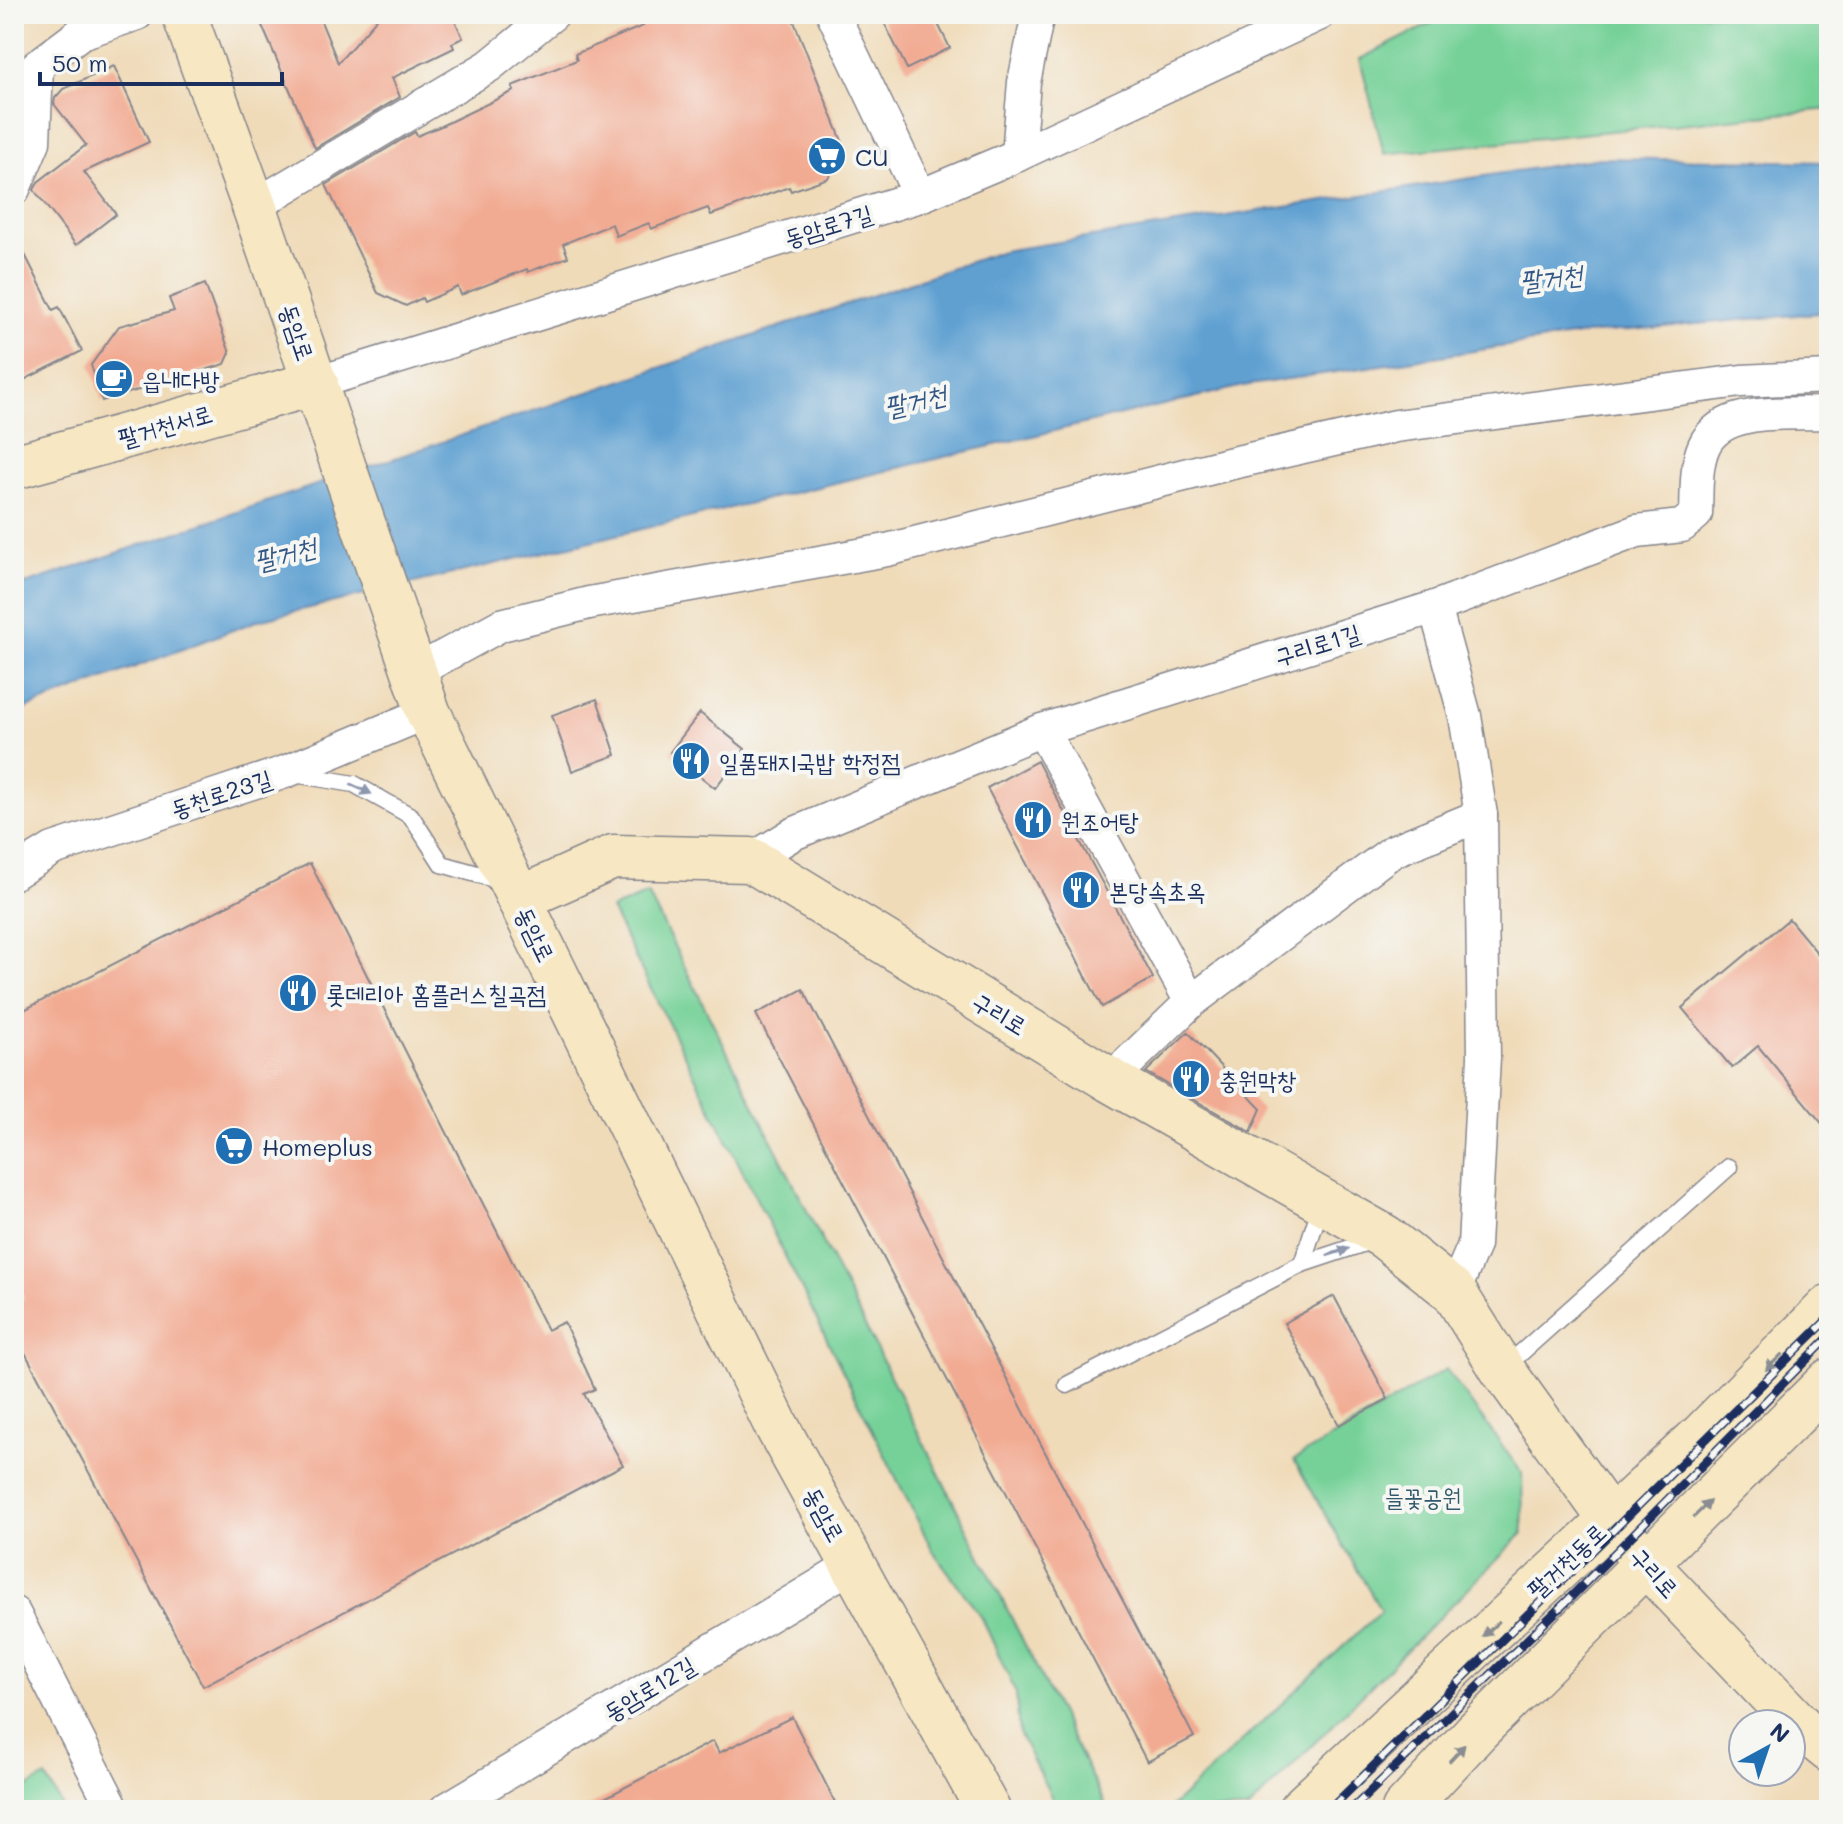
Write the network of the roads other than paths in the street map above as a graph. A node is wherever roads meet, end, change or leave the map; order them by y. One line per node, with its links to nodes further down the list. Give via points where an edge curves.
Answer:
1 (137, 14): 8 (street, via 81,33 37,66)
2 (184, 14): 12 (main road, 동암로)
3 (553, 14): 12 (street, via 489,66)
4 (833, 14): 11 (street)
5 (1038, 14): 9 (street, via 1024,82)
6 (1320, 14): 9 (street, 동암로7길)
7 (14, 57): 8 (street)
8 (37, 89): 10 (street, via 34,142)
9 (1018, 155): 11 (street, 동암로7길)
10 (14, 189)
11 (920, 196): 14 (street, 동암로7길)
12 (254, 206): 14 (main road, 동암로)
13 (1829, 377): 18 (street, 동천로23길, via 1741,381 1396,426 887,550 545,614 501,625)
14 (316, 383): 16 (main road, 팔거천서로); 18 (main road, 동암로)
15 (1829, 413): 17 (street, 구리로1길, via 1733,419 1704,446 1696,514 1682,526 1637,531)
16 (14, 467)
17 (1435, 607): 19 (street, 구리로1길); 21 (street, via 1465,716)
18 (421, 692): 20 (street, 동천로23길); 24 (main road, 동암로)
19 (1042, 730): 22 (street, 구리로1길, via 793,834); 25 (street)
20 (285, 772): 23 (street, 동천로23길, via 53,849); 24 (lane, one-way to 24, via 354,784 411,816 442,864)
21 (1481, 815): 25 (street, via 1393,851); 31 (street, via 1482,1104 1474,1245)
22 (751, 860): 24 (main road, via 613,857); 26 (main road, 구리로)
23 (14, 873)
24 (516, 892): 37 (main road, 동암로, via 775,1423)
25 (1191, 1002): 26 (street)
26 (1110, 1080): 28 (main road, 구리로)
27 (1729, 1167): 33 (lane)
28 (1323, 1200): 29 (main road, 구리로); 30 (lane)
29 (1385, 1237): 30 (lane, one-way to 29); 31 (main road, 구리로)
30 (1302, 1264): 35 (lane)
31 (1454, 1292): 33 (main road, 구리로)
32 (1829, 1307): 36 (main road, 팔거천동로, one-way to 36)
33 (1502, 1369): 36 (main road, 구리로)
34 (1829, 1381): 38 (main road, one-way to 34)
35 (1067, 1385)
36 (1610, 1519): 38 (main road, 구리로); 44 (main road, 팔거천동로, one-way to 44)
37 (853, 1565): 42 (street, 동암로12길); 43 (main road, 동암로)
38 (1647, 1565): 40 (main road, 구리로); 45 (main road, one-way to 38)
39 (18, 1631): 41 (street)
40 (1829, 1750)
41 (114, 1810)
42 (445, 1810)
43 (988, 1810)
44 (1300, 1810)
45 (1404, 1810)

